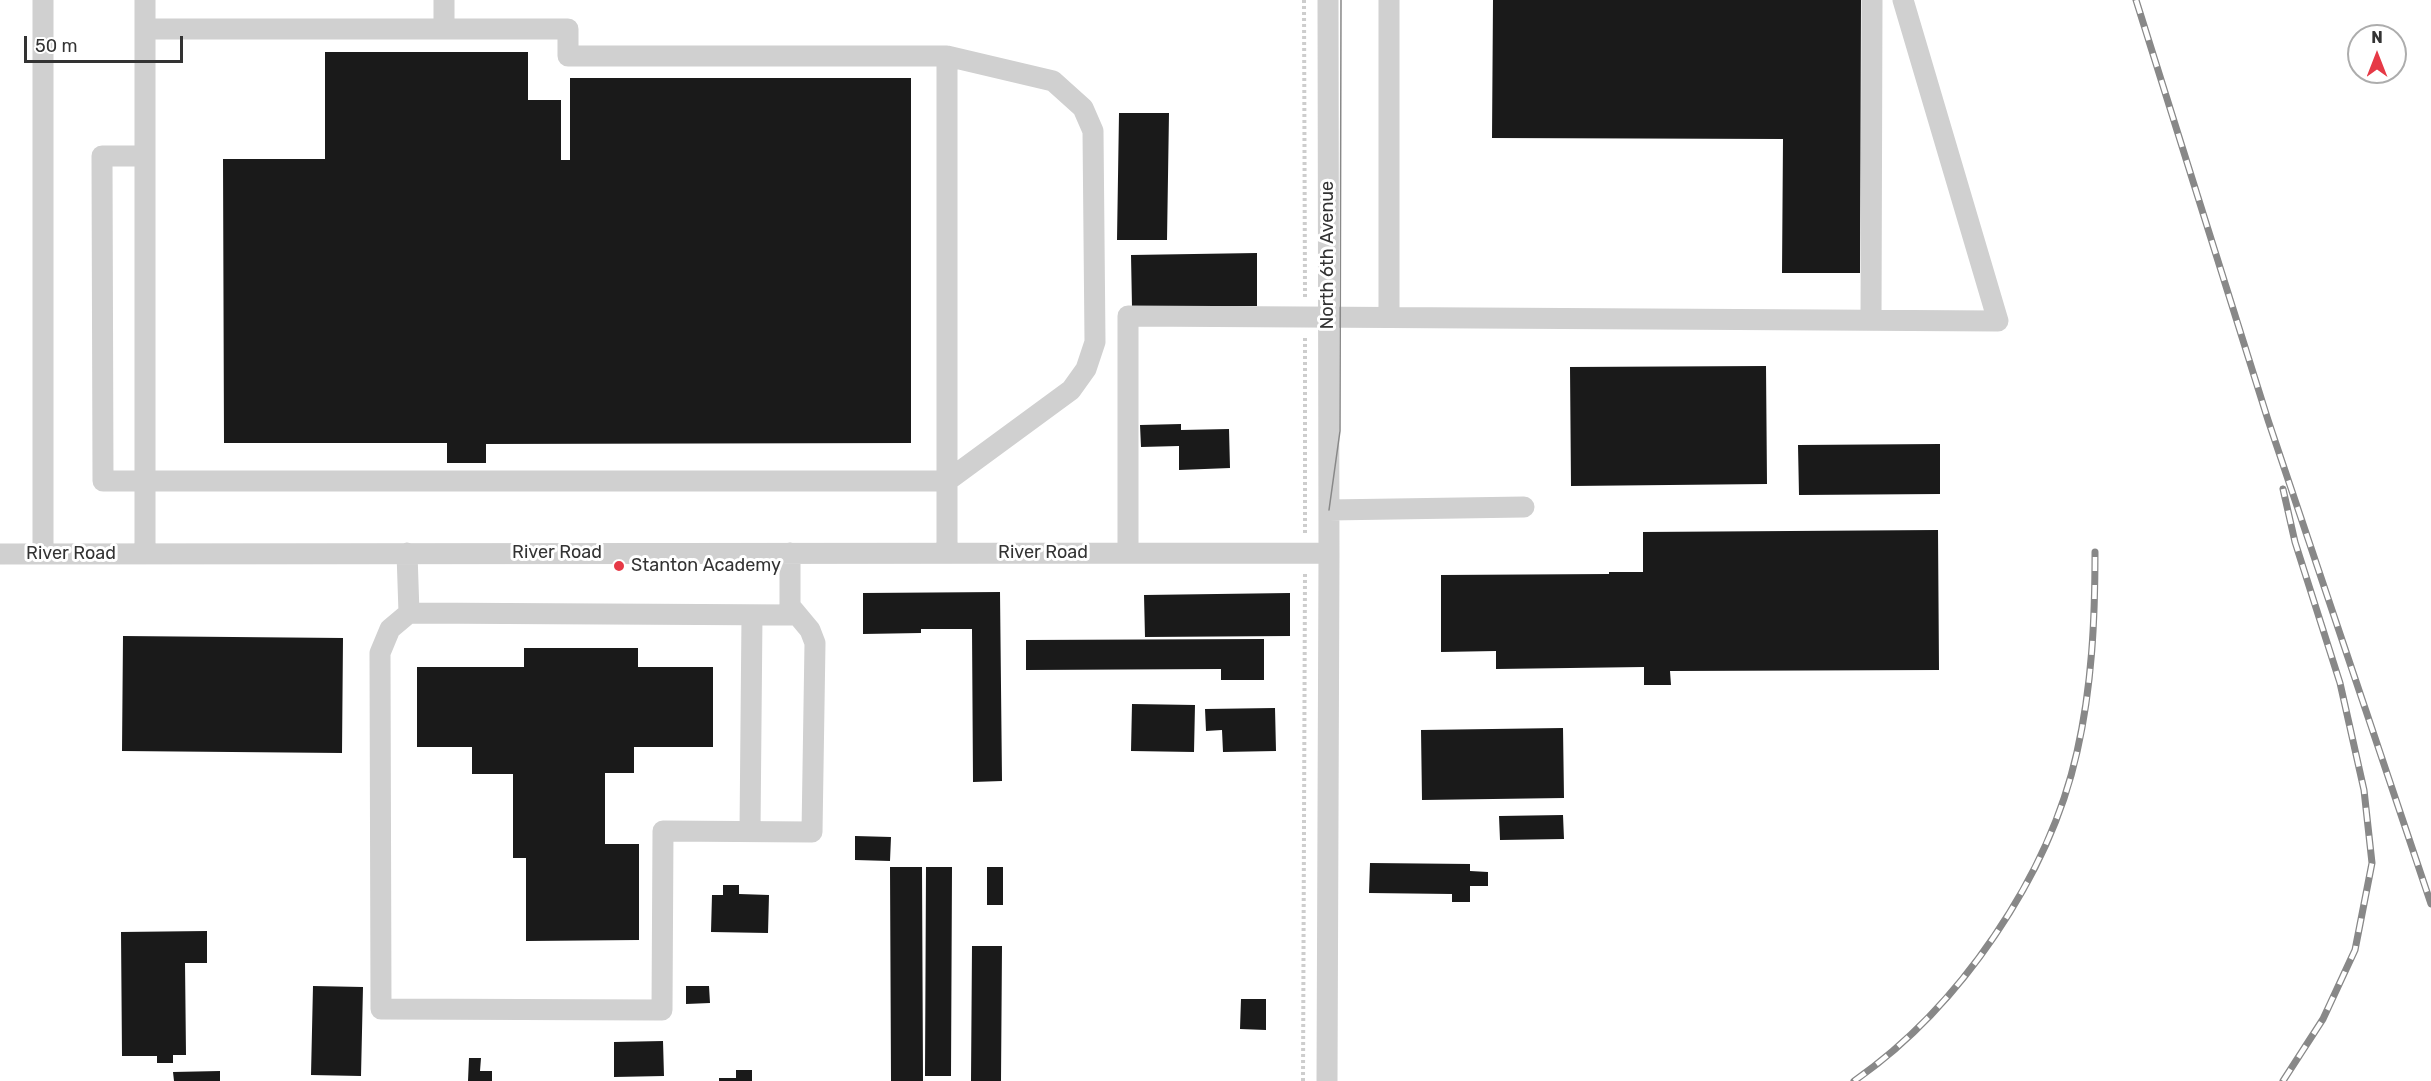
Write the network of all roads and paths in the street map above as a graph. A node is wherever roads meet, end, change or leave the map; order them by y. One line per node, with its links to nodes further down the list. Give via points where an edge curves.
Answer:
1 (43, 0): 24 (street)
2 (145, 0): 9 (street)
3 (444, 0): 8 (street)
4 (1328, 0): 12 (street, North 6th Avenue)
5 (1389, 0): 13 (street)
6 (1872, 0): 14 (street)
7 (1903, 0): 14 (street, via 1998,321)
8 (444, 28): 9 (street); 10 (street, via 568,28 568,56)
9 (145, 29): 11 (street)
10 (947, 56): 16 (street); 16 (street, via 1053,81 1083,108 1094,131 1095,342 1086,369 1071,390)
11 (145, 156): 15 (street); 15 (street, via 102,156 103,481)
12 (1329, 316): 13 (street); 18 (street, North 6th Avenue); 21 (street, via 1128,316)
13 (1389, 316): 14 (street)
14 (1871, 320)
15 (146, 481): 16 (street); 25 (street)
16 (947, 481): 20 (street)
17 (1524, 507): 18 (street)
18 (1329, 510): 22 (street, North 6th Avenue)
19 (790, 553): 20 (street, River Road); 26 (street, River Road); 29 (street, via 790,606)
20 (947, 553): 21 (street, River Road)
21 (1128, 553): 22 (street, River Road)
22 (1329, 553): 31 (street, North 6th Avenue)
23 (0, 554): 24 (street, River Road)
24 (43, 554): 25 (street, River Road)
25 (146, 554): 26 (street, River Road)
26 (407, 554): 27 (street)
27 (409, 613): 28 (street); 30 (street, via 390,628 380,653 381,1009 662,1010 663,831)
28 (752, 615): 29 (street); 30 (street)
29 (797, 615): 30 (street, via 815,643 812,832)
30 (750, 831)
31 (1327, 1081)

